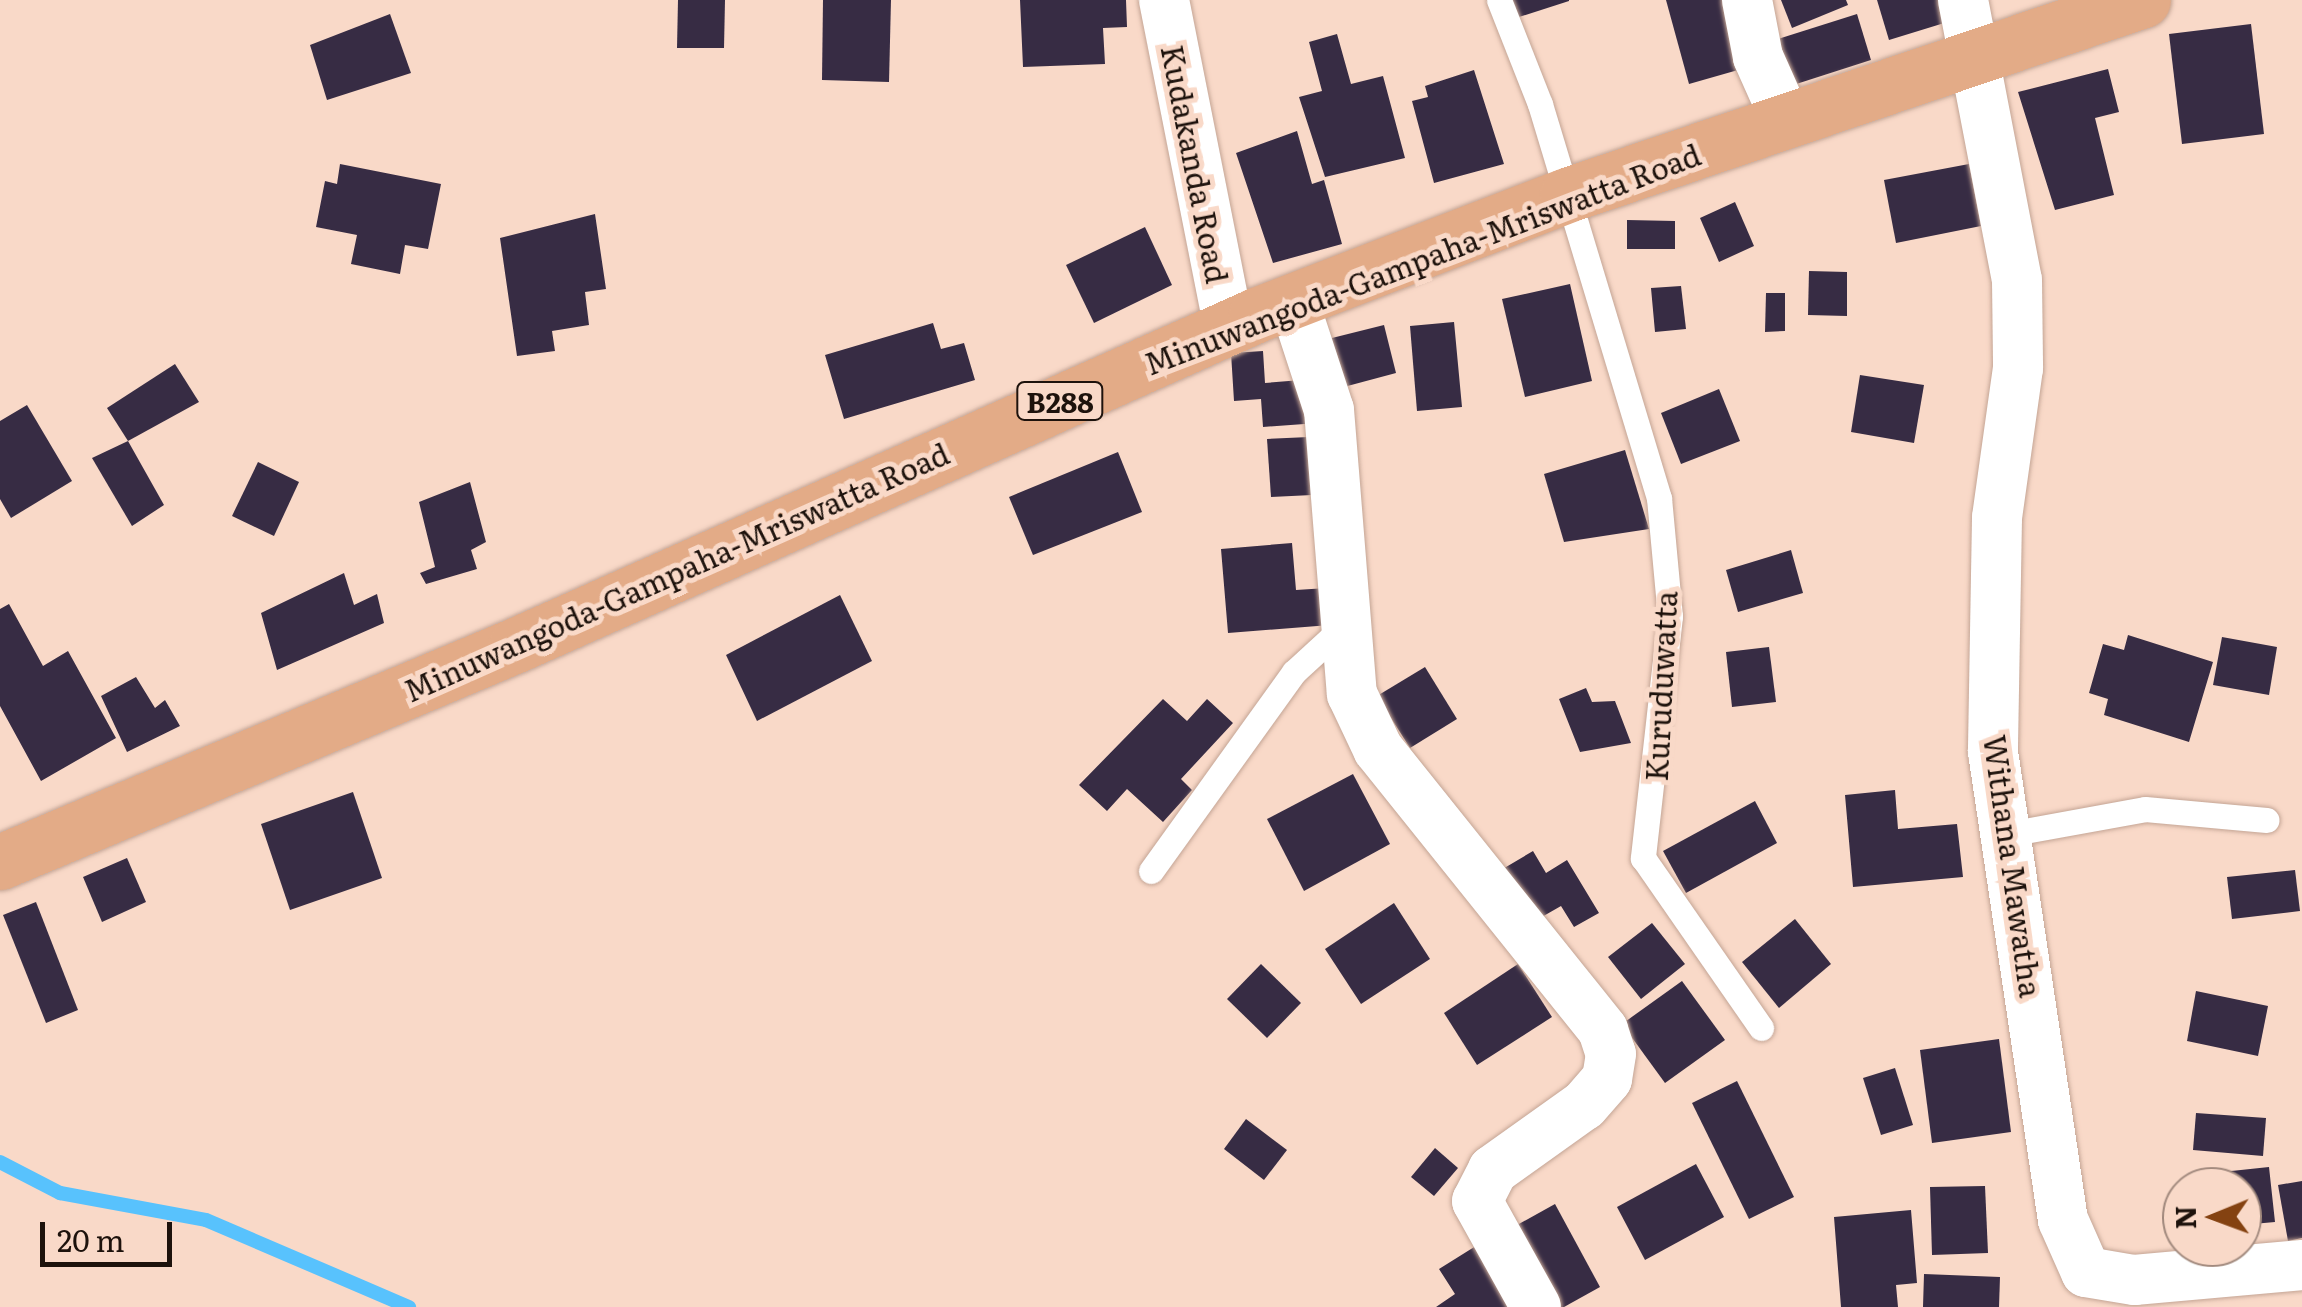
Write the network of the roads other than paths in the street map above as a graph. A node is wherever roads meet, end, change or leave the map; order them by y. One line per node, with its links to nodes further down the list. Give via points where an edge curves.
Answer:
1 (1164, 0): 10 (street, Kudakanda Road)
2 (1498, 0): 8 (lane, Kuruduwatta)
3 (1747, 0): 7 (street, via 1758,56)
4 (1962, 0): 6 (street, Withana Mawatha)
5 (2143, 0): 6 (main road, Minuwangoda-Gampaha-Mriswatta Road / B288)
6 (1973, 60): 7 (main road, Minuwangoda-Gampaha-Mriswatta Road / B288); 13 (street, Withana Mawatha, via 2017,280 2018,368 1998,518 1993,648 1994,752)
7 (1786, 120): 8 (main road, Minuwangoda-Gampaha-Mriswatta Road / B288)
8 (1567, 198): 9 (main road, Minuwangoda-Gampaha-Mriswatta Road / B288); 16 (lane, Kuruduwatta, via 1659,498 1670,616 1643,858)
9 (1294, 300): 10 (main road, Minuwangoda-Gampaha-Mriswatta Road / B288); 11 (street, via 1329,410)
10 (1229, 328): 14 (main road, Minuwangoda-Gampaha-Mriswatta Road / B288)
11 (1341, 629): 15 (lane, via 1294,672); 18 (street, via 1352,694 1378,749 1603,1030 1611,1054 1607,1079 1584,1106 1493,1170 1477,1201)
12 (2268, 820): 13 (lane, via 2145,808)
13 (2008, 834): 17 (street, Withana Mawatha, via 2062,1220 2086,1272 2134,1280)
14 (0, 862)
15 (1151, 871)
16 (1762, 1028)
17 (2302, 1265)
18 (1536, 1307)

